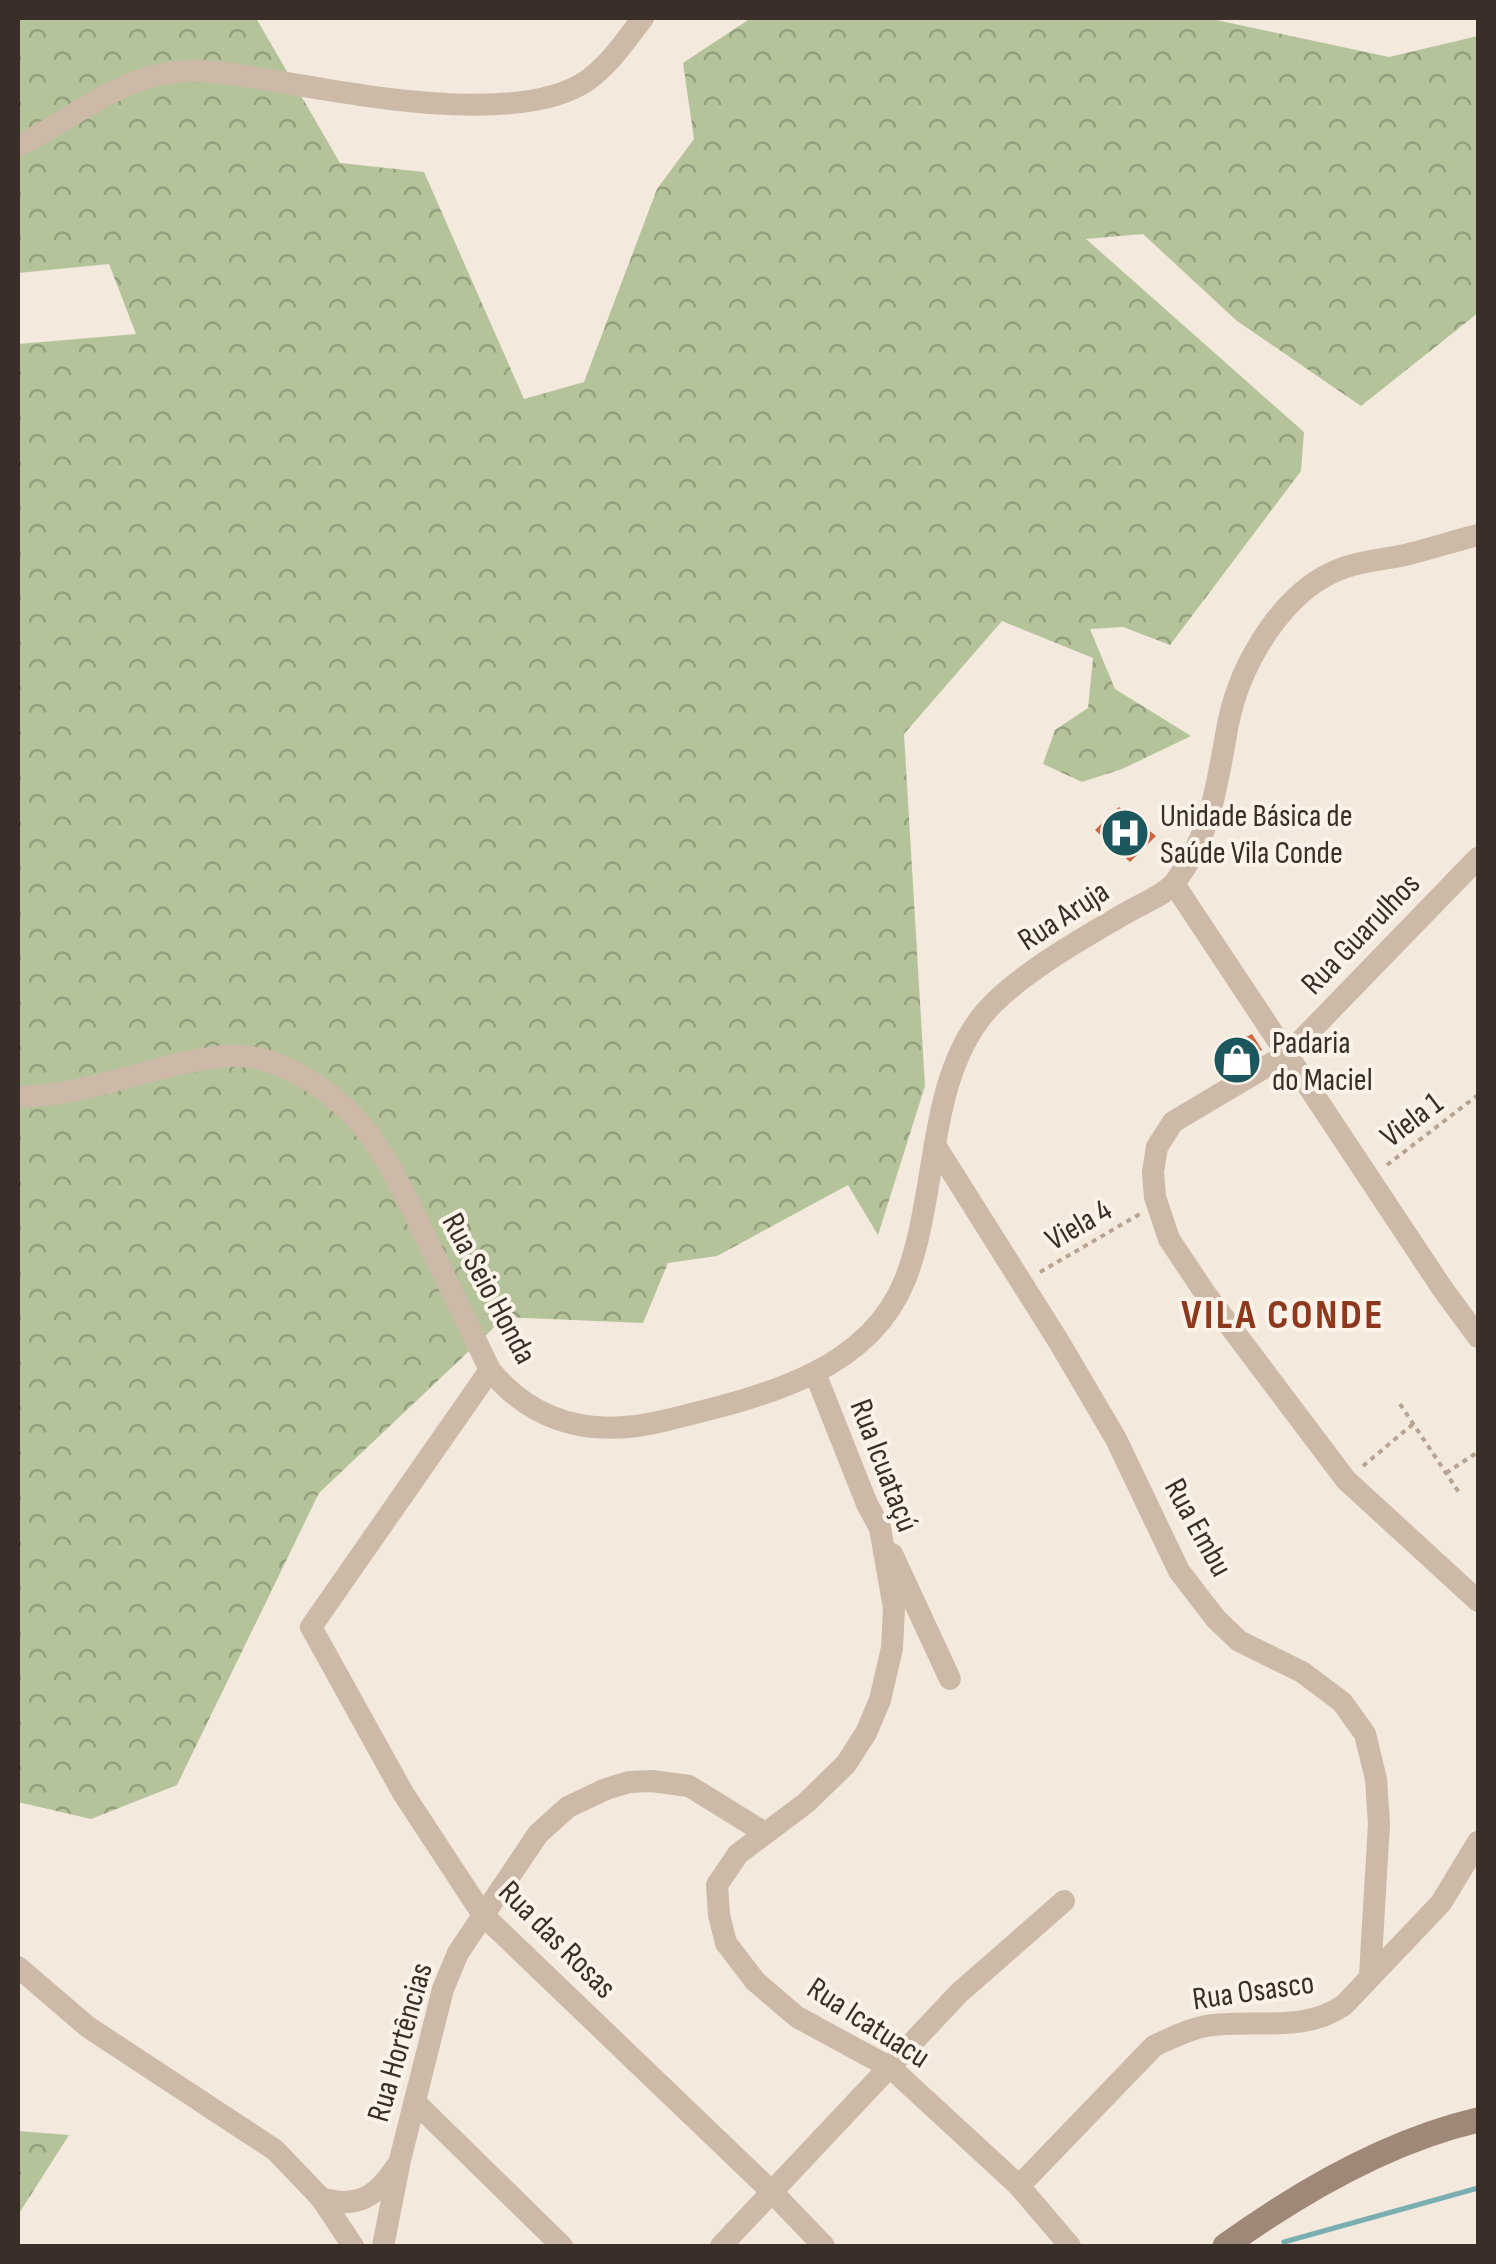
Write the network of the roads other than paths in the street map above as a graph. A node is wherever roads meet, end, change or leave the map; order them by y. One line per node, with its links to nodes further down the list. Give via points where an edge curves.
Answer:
1 (643, 18): 2 (street, via 586,82 553,96 435,104 210,72 168,73 101,98)
2 (18, 146)
3 (1478, 535): 5 (street, Rua Aruja, via 1345,567 1296,598 1240,682 1206,828)
4 (1478, 858): 6 (street, Rua Guarulhos)
5 (1174, 884): 6 (street); 8 (street, Rua Aruja, via 1074,943 982,1016 950,1075)
6 (1289, 1053): 9 (street); 15 (street, Rua Guarulhos, via 1173,1122 1157,1148 1153,1172 1169,1239 1346,1480)
7 (18, 1097): 12 (street, Rua Seio Honda, via 231,1056 299,1074 340,1105 398,1180)
8 (935, 1145): 13 (street, Rua Seio Honda, via 921,1230 904,1282 885,1315 850,1352); 23 (street, Rua Embu, via 1116,1440 1179,1572 1240,1641 1302,1672 1342,1702 1365,1734 1379,1824)
9 (1442, 1288): 10 (street); 11 (street)
10 (1478, 1317)
11 (1478, 1336)
12 (490, 1370): 13 (street, Rua Seio Honda, via 529,1408 572,1425 618,1426 653,1424 762,1396); 21 (street, Rua das Rosas, via 311,1627 403,1793)
13 (815, 1373): 14 (street, Rua Icuataçú)
14 (880, 1528): 17 (street); 18 (street, Rua Icuataçú, via 894,1608 880,1700 846,1764)
15 (1474, 1597): 16 (street)
16 (1478, 1620)
17 (950, 1679)
18 (765, 1834): 21 (street, Rua Hortências, via 689,1786 629,1782 568,1807 538,1834); 24 (street, Rua Icatuacu, via 738,1854 717,1885 726,1943 755,1981 797,2017)
19 (1478, 1842): 23 (street, Rua Osasco, via 1441,1903)
20 (1064, 1901): 24 (street, via 958,1993)
21 (483, 1915): 25 (street, Rua Hortências, via 442,1988); 29 (street, Rua das Rosas)
22 (18, 1968): 30 (street, via 88,2027 275,2150)
23 (1370, 1974): 28 (street, Rua Osasco, via 1344,2005 1311,2022 1207,2026 1154,2046)
24 (891, 2068): 28 (street, Rua Icatuacu); 29 (street)
25 (415, 2102): 27 (street, Rua Hortências); 33 (street)
26 (1478, 2120): 37 (street, via 1334,2176)
27 (400, 2160): 30 (street, via 364,2200); 32 (street, Rua Hortências)
28 (1019, 2186): 36 (street, Rua Icatuacu)
29 (773, 2193): 34 (street); 35 (street, Rua das Rosas)
30 (320, 2198): 31 (street)
31 (353, 2246)
32 (383, 2246)
33 (562, 2246)
34 (722, 2246)
35 (824, 2246)
36 (1070, 2246)
37 (1224, 2246)

